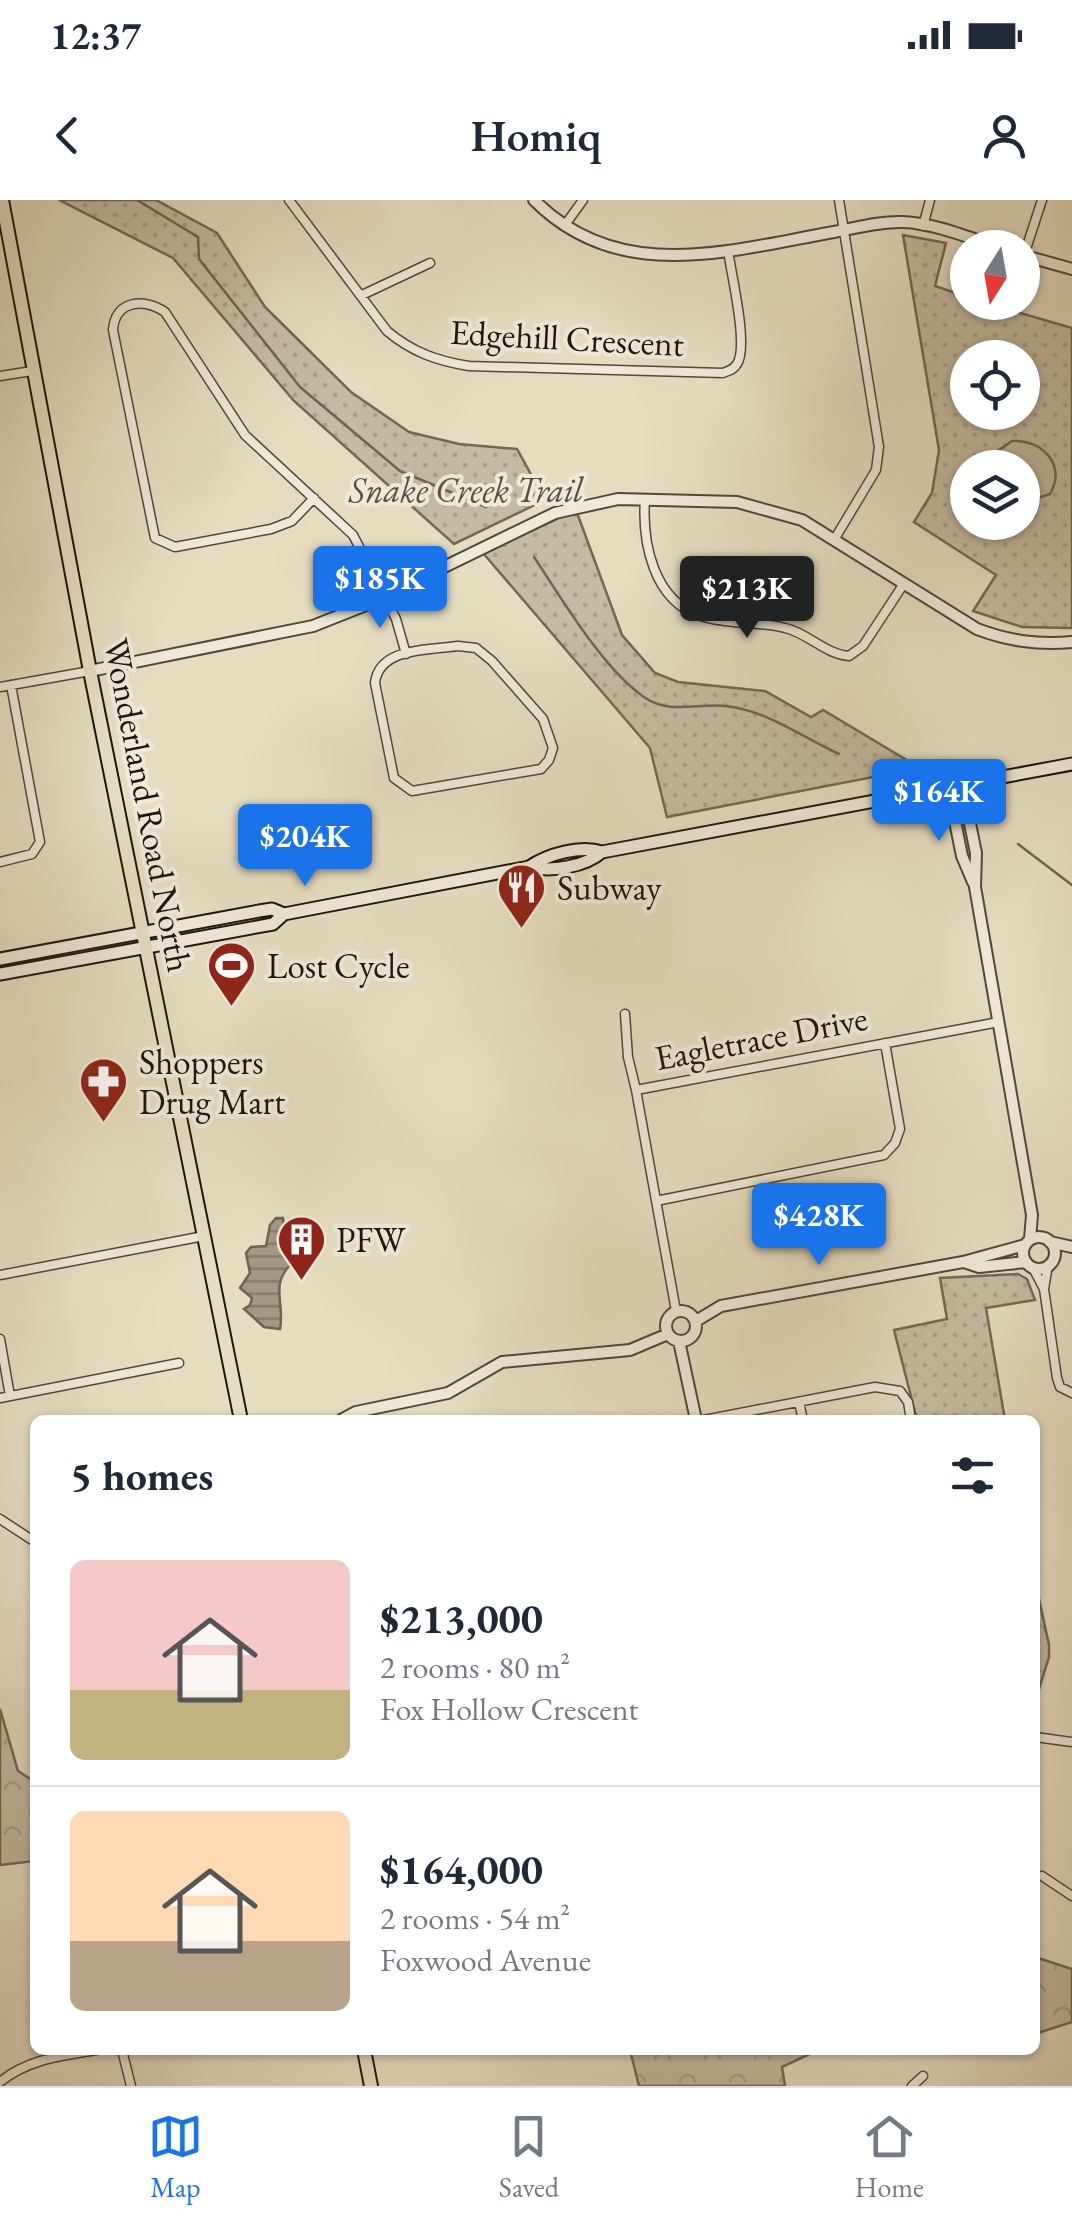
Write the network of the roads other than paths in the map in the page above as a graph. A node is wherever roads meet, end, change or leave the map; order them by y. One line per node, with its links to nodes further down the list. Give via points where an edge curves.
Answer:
1 (2, 200): 18 (main road, Wonderland Road North)
2 (289, 200): 17 (street, Edgehill Crescent)
3 (534, 200): 8 (street)
4 (583, 200): 8 (street)
5 (839, 200): 10 (street)
6 (930, 200): 9 (street)
7 (1042, 200): 11 (street)
8 (566, 225): 13 (street, via 646,255 683,258)
9 (922, 226): 10 (street); 12 (street)
10 (844, 230): 13 (street); 22 (street, via 879,447 876,470)
11 (1032, 230)
12 (950, 234)
13 (728, 250): 17 (street, Edgehill Crescent, via 742,343 739,361 723,373 452,363 405,346)
14 (1040, 260): 16 (street)
15 (430, 263): 17 (street)
16 (1072, 270)
17 (362, 295)
18 (32, 372): 19 (street); 27 (main road, Wonderland Road North)
19 (0, 376)
20 (314, 498): 20 (street, via 241,431 165,312 143,302 122,308 113,330 155,538 175,547 272,529 292,521); 24 (street, via 352,534)
21 (645, 499): 22 (street, via 737,502 802,520); 23 (street, via 644,534 655,572 673,599 699,616 790,629 848,656 863,646); 24 (street, via 600,500 555,513)
22 (834, 540): 23 (street)
23 (903, 585): 25 (street, via 1006,640)
24 (384, 596): 26 (street); 27 (street, via 313,626)
25 (1072, 642)
26 (406, 654): 26 (street, via 383,663 376,674 394,778 404,788 422,792 540,769 549,760 552,742 543,719 482,651 458,646)
27 (90, 670): 28 (street); 36 (main road, Wonderland Road North)
28 (11, 685): 29 (street); 33 (street, via 40,842 32,854)
29 (0, 687)
30 (1072, 764): 31 (main road)
31 (962, 784): 32 (main road); 34 (street, via 976,853)
32 (948, 788): 34 (street); 35 (main road, via 602,852 544,870 529,866)
33 (0, 862)
34 (975, 887): 41 (street)
35 (284, 914): 36 (main road, via 272,909); 37 (main road, via 273,924)
36 (142, 931): 37 (main road, Wonderland Road North); 38 (main road)
37 (146, 948): 39 (main road); 46 (main road, Wonderland Road North)
38 (0, 959)
39 (0, 974)
40 (625, 1014): 43 (street)
41 (1000, 1022): 42 (street, Eagletrace Drive); 45 (street)
42 (885, 1043): 43 (street, Eagletrace Drive); 44 (street, via 900,1129 884,1156)
43 (636, 1090): 44 (street, Eagletrace Drive)
44 (656, 1202): 55 (street, Eagletrace Drive)
45 (1032, 1214): 47 (street); 48 (street)
46 (204, 1236): 53 (street); 64 (main road, Wonderland Road North)
47 (1047, 1240): 48 (street); 49 (street); 51 (street, via 1054,1250)
48 (1027, 1242): 50 (street); 52 (street)
49 (1072, 1248): 51 (street)
50 (963, 1262): 52 (street, via 979,1268); 56 (street, via 721,1306)
51 (1051, 1262): 52 (street); 54 (street)
52 (1030, 1265): 54 (street)
53 (0, 1275)
54 (1044, 1290): 61 (street, via 1057,1378)
55 (676, 1311): 56 (street); 57 (street, via 667,1318)
56 (696, 1320): 59 (street, via 691,1338)
57 (668, 1334): 59 (street); 65 (street, via 630,1350 502,1362 448,1393)
58 (0, 1339): 62 (street)
59 (679, 1341): 66 (street)
60 (179, 1363): 62 (street)
61 (1072, 1393)
62 (5, 1397)
63 (799, 1402): 67 (street); 68 (street); 69 (street, via 896,1389)
64 (241, 1415)
65 (350, 1415)
66 (695, 1415)
67 (730, 1415)
68 (801, 1415)
69 (911, 1415)
70 (0, 1519): 71 (street)
71 (30, 1539)
72 (1040, 1738): 73 (street)
73 (1072, 1742)
74 (1042, 1876): 75 (street)
75 (1072, 1896)
76 (68, 2055): 80 (street, via 39,2060)
77 (123, 2055): 81 (street)
78 (365, 2055): 82 (main road)
79 (923, 2076): 83 (street)
80 (0, 2082)
81 (131, 2086)
82 (371, 2086)
83 (912, 2086)

